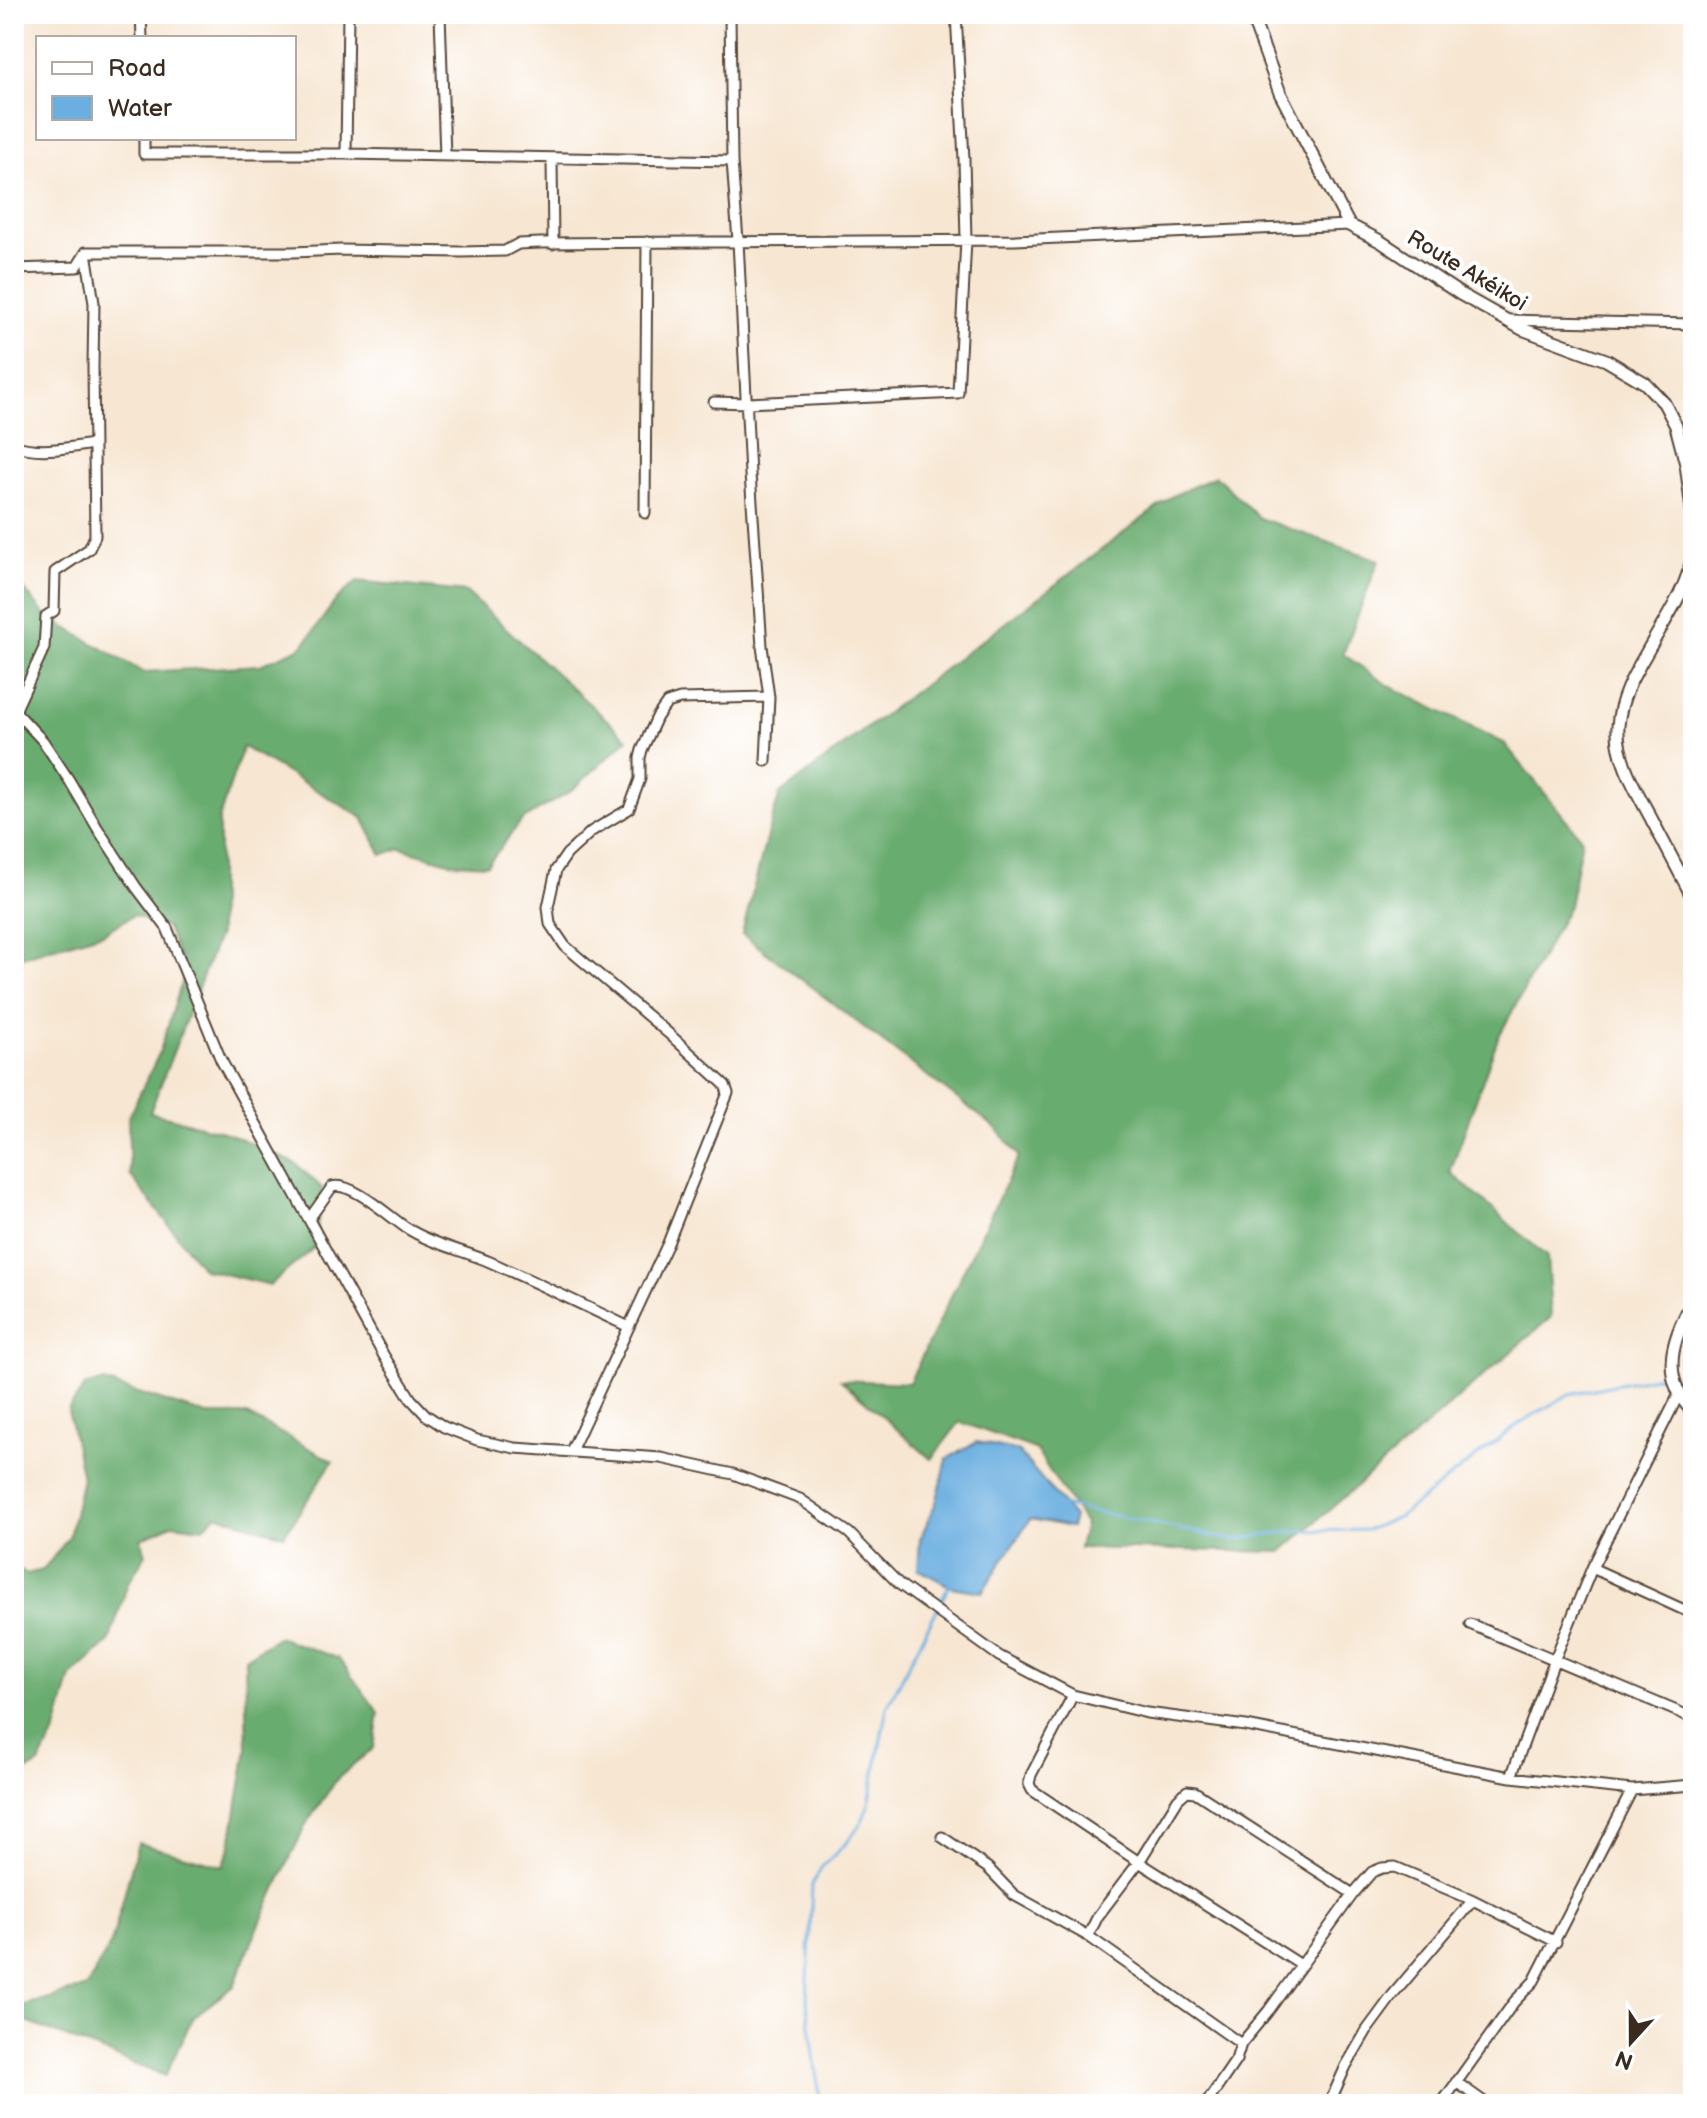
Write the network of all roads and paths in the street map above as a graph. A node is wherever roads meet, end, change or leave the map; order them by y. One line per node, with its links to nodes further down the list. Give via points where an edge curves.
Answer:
1 (141, 14): 7 (street)
2 (348, 14): 9 (street)
3 (440, 14): 10 (street)
4 (730, 14): 12 (street)
5 (956, 14): 14 (street)
6 (1251, 14): 13 (street, via 1280,93)
7 (142, 36)
8 (144, 140): 9 (street, via 144,154)
9 (346, 154): 10 (street)
10 (445, 156): 11 (street)
11 (552, 159): 12 (street); 17 (street)
12 (732, 161): 15 (street)
13 (1349, 225): 14 (street); 20 (street, Route Akéikoi)
14 (966, 240): 15 (street); 23 (street, via 958,393)
15 (738, 241): 16 (street); 23 (street)
16 (647, 242): 17 (street); 26 (street)
17 (553, 244): 18 (street, via 461,252)
18 (86, 252): 19 (street, via 77,267); 24 (street, via 94,303)
19 (14, 269)
20 (1507, 320): 21 (street); 27 (street, Route Akéikoi, via 1606,360 1645,383 1664,403 1686,464)
21 (1693, 324)
22 (714, 402): 23 (street)
23 (748, 403): 29 (street)
24 (93, 444): 25 (street, via 42,450); 30 (street, via 95,536 89,549 55,572 54,611 46,616 44,648)
25 (14, 445)
26 (645, 513)
27 (1693, 517)
28 (1693, 553): 32 (street, via 1687,578 1629,683 1618,727 1620,752 1633,783)
29 (769, 697): 31 (street); 35 (street, via 680,699 663,706 642,750 640,779 629,809 567,854 551,890 550,924 565,946 728,1089 674,1230)
30 (15, 710): 33 (street, via 52,754 167,928 221,1060)
31 (766, 761)
32 (1693, 898)
33 (309, 1219): 35 (street, via 332,1187 342,1186 424,1237); 38 (street, via 399,1381 426,1415 477,1440)
34 (1693, 1301): 36 (street, via 1672,1350 1671,1373)
35 (629, 1327): 38 (street)
36 (1679, 1394): 37 (street); 39 (street)
37 (1693, 1412)
38 (571, 1451): 43 (street, via 661,1458 733,1474 800,1499 849,1533 899,1584 999,1656)
39 (1592, 1568): 40 (street); 42 (street)
40 (1693, 1614)
41 (1470, 1624): 42 (street)
42 (1554, 1661): 44 (street); 45 (street)
43 (1073, 1695): 45 (street, via 1147,1713 1246,1726); 49 (street, via 1029,1784)
44 (1693, 1718)
45 (1511, 1777): 47 (street)
46 (1693, 1785): 47 (street)
47 (1632, 1790): 53 (street)
48 (942, 1837): 52 (street, via 988,1868 1014,1895)
49 (1139, 1862): 50 (street, via 1178,1799 1195,1792); 52 (street); 54 (street)
50 (1353, 1894): 51 (street, via 1372,1872 1395,1867); 54 (street)
51 (1473, 1900): 53 (street); 57 (street, via 1367,2030)
52 (1088, 1936): 55 (street)
53 (1556, 1942): 56 (street, via 1534,1981)
54 (1301, 1965): 55 (street)
55 (1241, 2044): 58 (street)
56 (1456, 2082): 59 (street); 60 (street)
57 (1331, 2103)
58 (1206, 2104)
59 (1441, 2104)
60 (1487, 2104)

